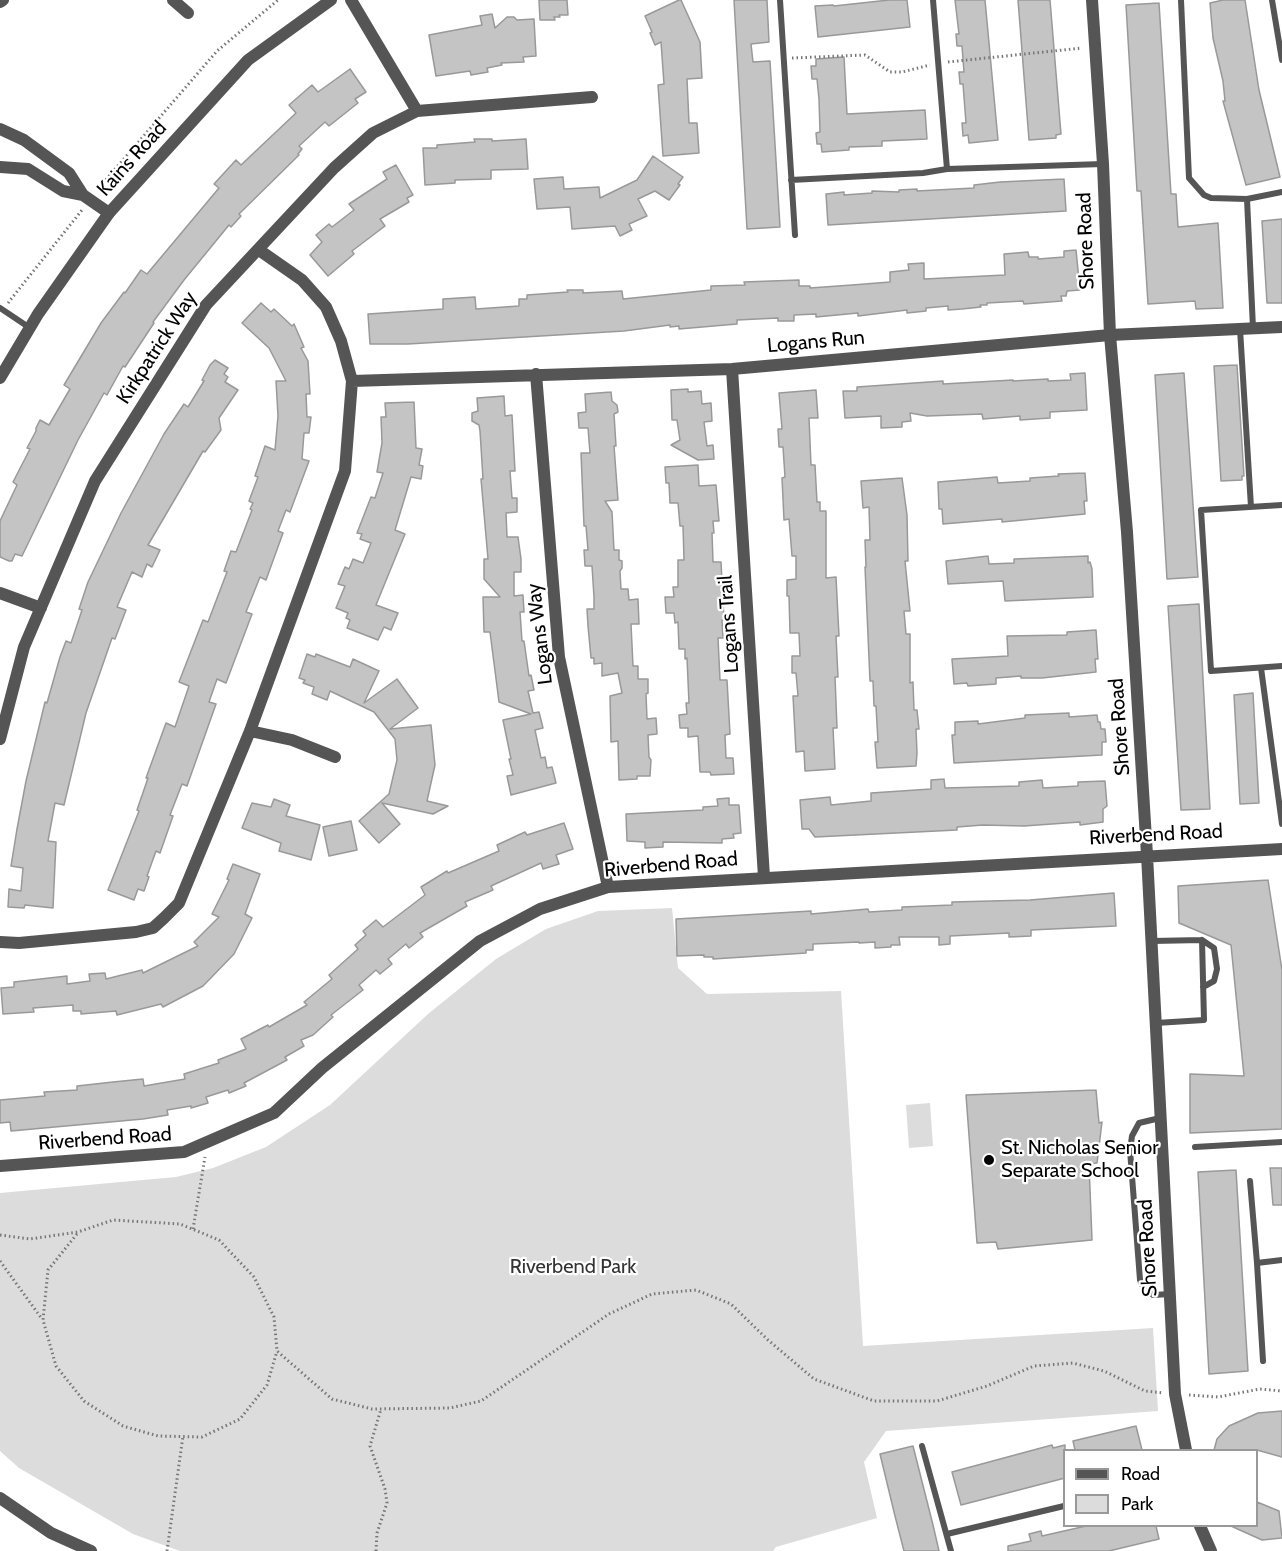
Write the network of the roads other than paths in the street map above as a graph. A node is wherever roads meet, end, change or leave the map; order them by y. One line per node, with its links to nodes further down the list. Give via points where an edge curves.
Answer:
1 (173, 0): 9 (street)
2 (332, 0): 21 (street, Kains Road, via 248,60)
3 (351, 0): 12 (street)
4 (780, 0): 17 (lane)
5 (933, 0): 16 (lane)
6 (1092, 0): 14 (street, Shore Road)
7 (1181, 0): 20 (lane, via 1189,178 1211,198)
8 (1272, 0): 10 (lane)
9 (188, 13)
10 (1282, 60)
11 (592, 97): 12 (street, Kirkpatrick Way)
12 (417, 111): 23 (street, Kirkpatrick Way, via 373,133 334,168)
13 (0, 129): 19 (street, via 24,140 69,173)
14 (1103, 164): 16 (lane); 29 (street, Shore Road)
15 (0, 167): 19 (street, via 28,169 63,190)
16 (947, 169): 17 (lane)
17 (791, 180): 22 (lane)
18 (1282, 192): 20 (lane)
19 (86, 197): 21 (street)
20 (1247, 199): 28 (lane)
21 (109, 213): 26 (street, Kains Road)
22 (795, 235)
23 (259, 250): 33 (street, via 302,280 326,307); 37 (street, Kirkpatrick Way, via 206,305 116,446 95,481)
24 (1, 309): 26 (lane)
25 (1282, 327): 28 (street, Logans Run)
26 (30, 328): 32 (street, Kains Road)
27 (1240, 328): 28 (street, Logans Run); 29 (street, Logans Run); 35 (lane)
28 (1253, 328)
29 (1110, 335): 30 (street, Logans Run); 45 (street, Shore Road)
30 (732, 369): 31 (street, Logans Run); 46 (street, Logans Trail)
31 (536, 374): 33 (street, Logans Run); 47 (street, Logans Way, via 558,657)
32 (0, 378)
33 (352, 381): 40 (street, via 345,471)
34 (1282, 505): 35 (lane)
35 (1251, 507): 39 (lane, via 1201,510 1211,671)
36 (0, 593): 37 (street)
37 (41, 608): 41 (street, Kirkpatrick Way, via 24,647)
38 (1282, 666): 39 (lane)
39 (1261, 668): 43 (lane)
40 (250, 731): 42 (street, via 292,740); 50 (street, via 179,903 164,918 153,927 136,932)
41 (0, 739)
42 (335, 757)
43 (1282, 824)
44 (1282, 849): 45 (street, Riverbend Road)
45 (1148, 855): 46 (street, Riverbend Road); 49 (street, Shore Road)
46 (764, 877): 47 (street, Riverbend Road)
47 (608, 887): 56 (street, Riverbend Road, via 540,909 480,941 322,1068 274,1113 184,1152)
48 (1202, 939): 49 (lane); 51 (lane); 51 (lane, via 1214,948 1216,969 1214,981)
49 (1152, 941): 52 (street, Shore Road)
50 (0, 942)
51 (1203, 987): 52 (lane, via 1204,1020)
52 (1156, 1023): 53 (street, Shore Road)
53 (1161, 1118): 60 (street, Shore Road); 60 (lane, via 1139,1123 1130,1150 1140,1280 1153,1295)
54 (1282, 1142): 55 (lane)
55 (1195, 1147)
56 (0, 1166)
57 (1250, 1181): 59 (lane)
58 (1282, 1260): 59 (lane)
59 (1257, 1263): 61 (lane)
60 (1170, 1294): 63 (street, Shore Road, via 1175,1394)
61 (1263, 1361)
62 (922, 1446): 67 (lane)
63 (1186, 1449)
64 (0, 1498): 68 (street, via 51,1533)
65 (1063, 1506): 67 (lane)
66 (1200, 1527): 70 (street)
67 (947, 1534): 69 (lane)
68 (91, 1551)
69 (951, 1551)
70 (1211, 1551)

